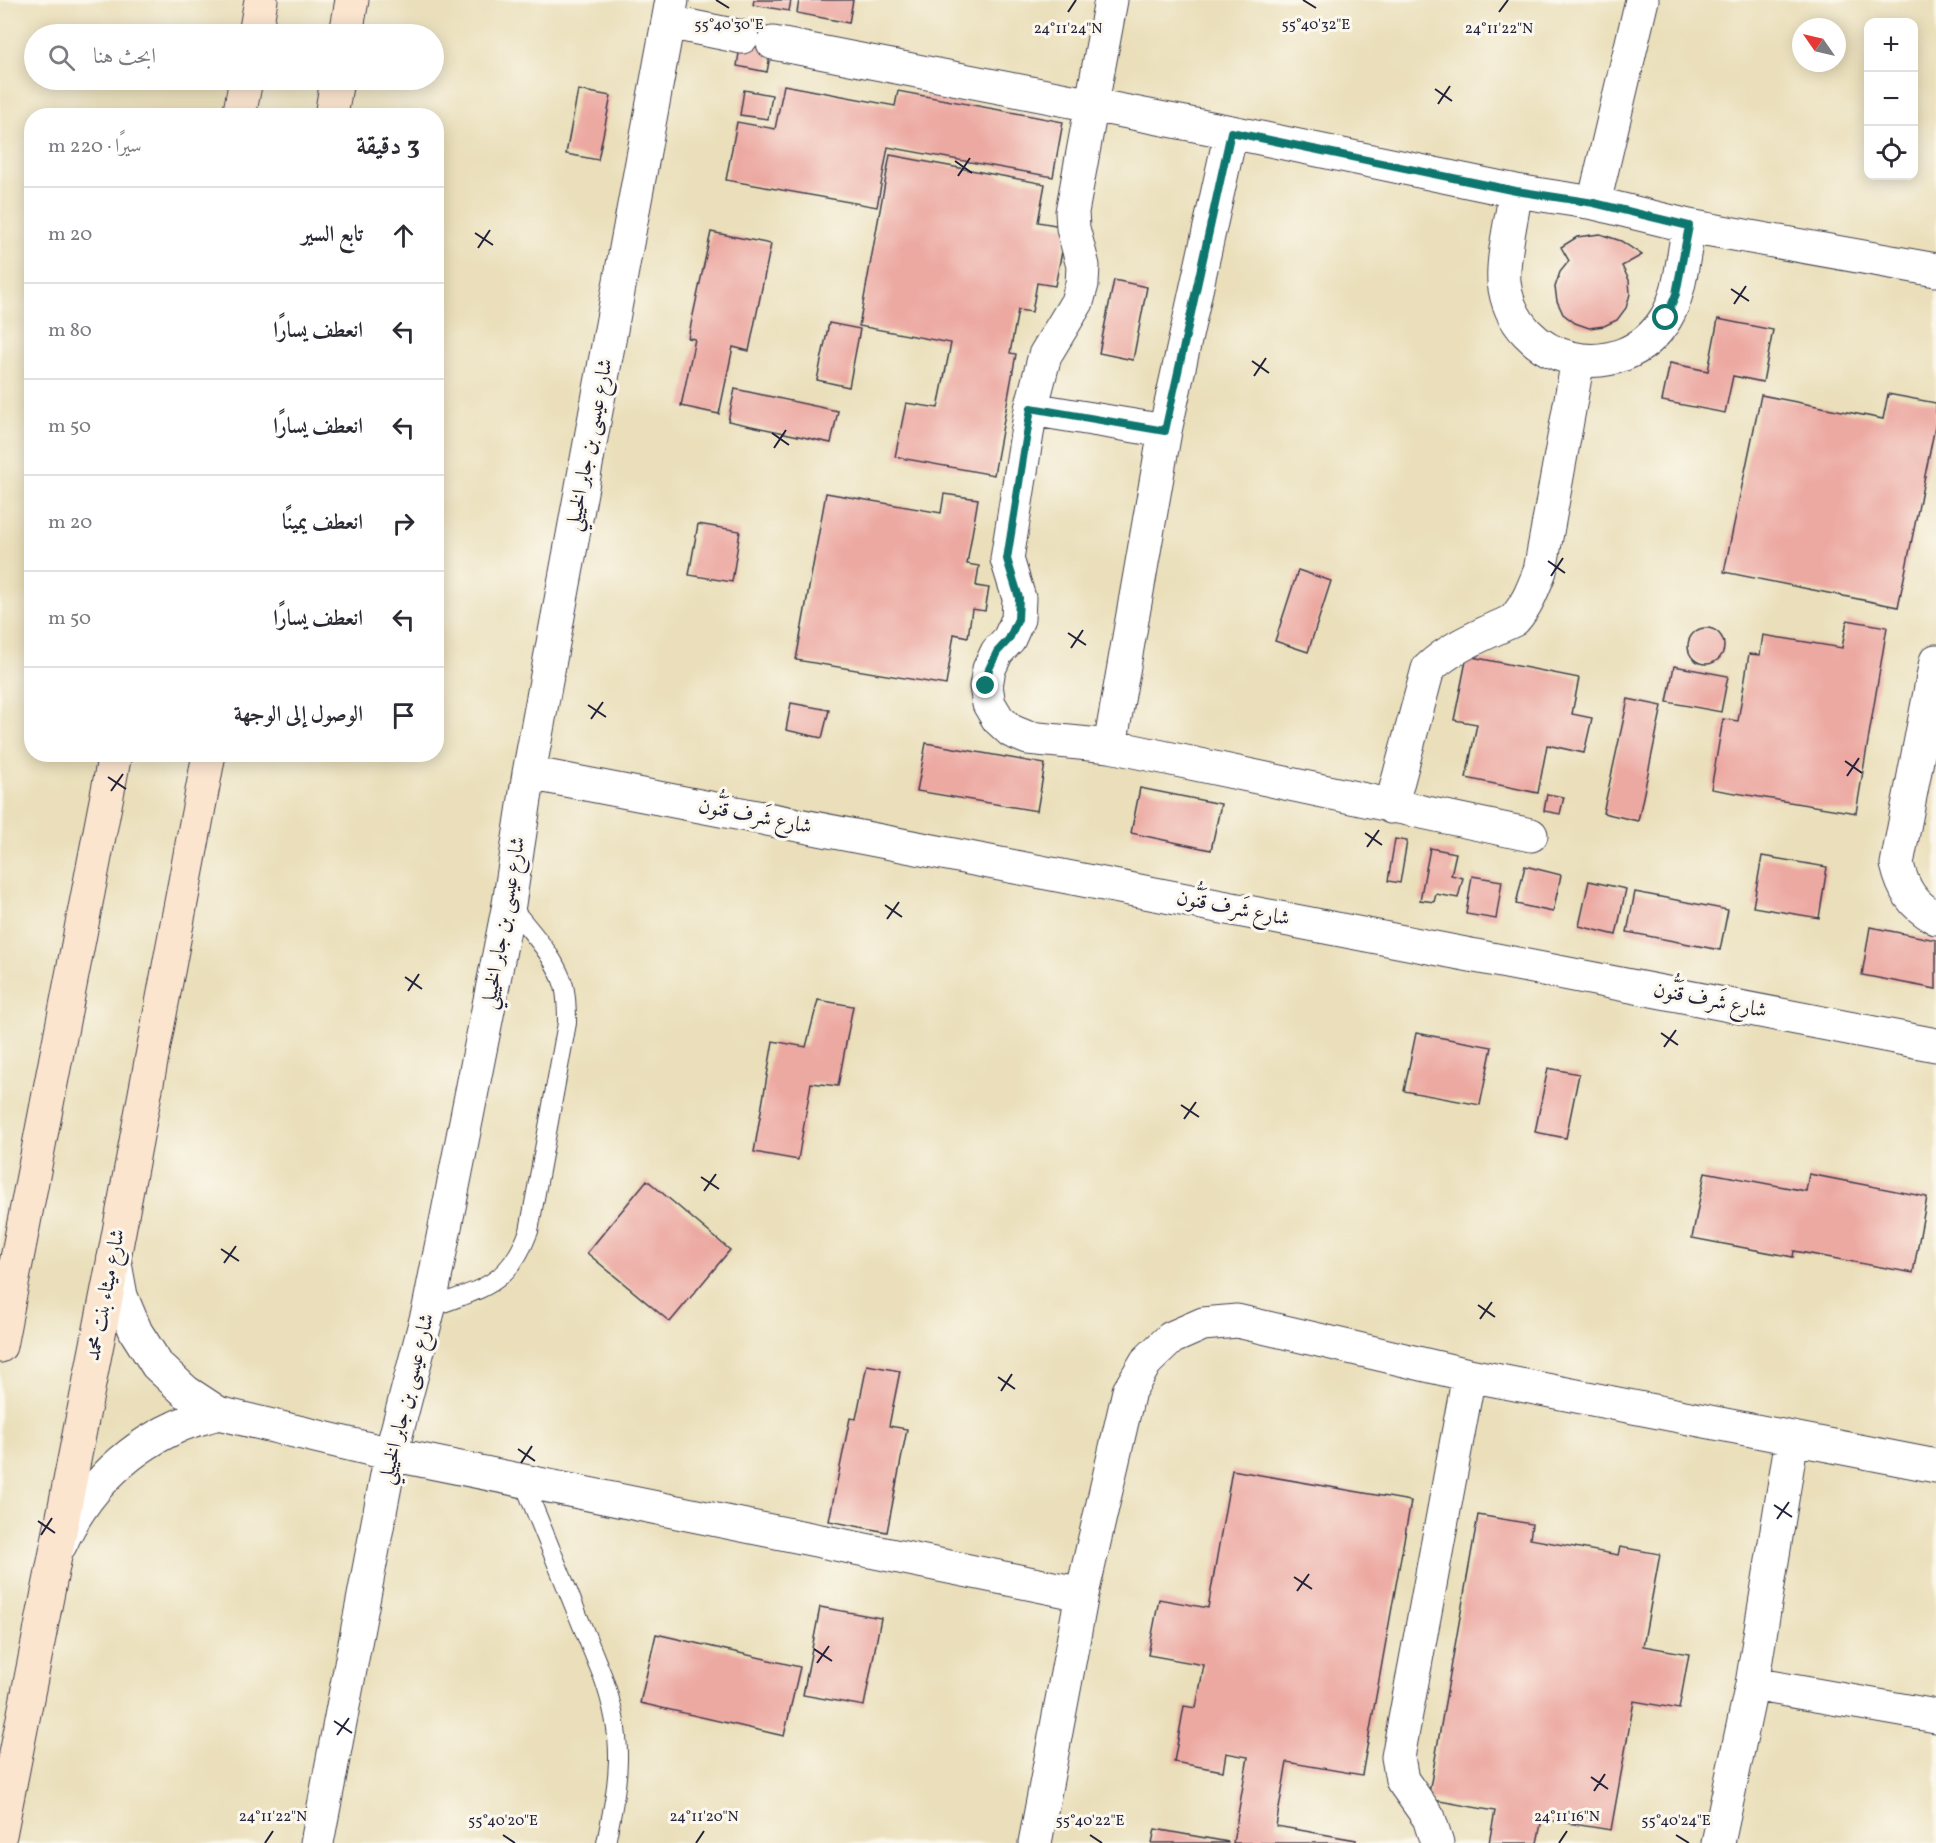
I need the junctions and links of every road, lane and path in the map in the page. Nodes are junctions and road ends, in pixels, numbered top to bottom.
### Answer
1 (261, 0) edge
2 (352, 0) edge
3 (1111, 0) edge
4 (1642, 0) edge
5 (670, 11) edge
6 (257, 24) edge
7 (348, 24) edge
8 (244, 90) edge
9 (335, 90) edge
10 (1093, 105) junction
11 (241, 108) edge
12 (332, 108) edge
13 (1231, 132) junction
14 (1516, 191) junction
15 (1594, 203) junction
16 (1689, 226) junction
17 (1936, 270) edge
18 (1578, 360) junction
19 (1031, 408) junction
20 (1165, 431) junction
21 (1936, 661) edge
22 (1110, 746) junction
23 (113, 762) edge
24 (207, 762) edge
25 (529, 773) junction
26 (1391, 807) junction
27 (1531, 835) dead end
28 (509, 904) junction
29 (1936, 918) edge
30 (1936, 1045) edge
31 (114, 1258) junction
32 (429, 1308) junction
33 (0, 1346) edge
34 (1469, 1375) junction
35 (218, 1413) junction
36 (1792, 1438) junction
37 (392, 1454) junction
38 (1936, 1466) edge
39 (523, 1481) junction
40 (53, 1561) junction
41 (1082, 1594) junction
42 (1752, 1684) junction
43 (1936, 1716) edge
44 (0, 1835) edge
45 (318, 1843) edge
46 (606, 1843) edge
47 (1035, 1843) edge
48 (1437, 1843) edge
49 (1718, 1843) edge

1 - 6 main road
2 - 7 main road
3 - 10 street
4 - 15 street
5 - 10 street
5 - 25 street, شارع عيسى بن جابر الخييلي
8 - 11 main road
9 - 12 main road
10 - 13 street
10 - 19 street
13 - 14 street
13 - 20 street
14 - 15 street
14 - 18 street
15 - 16 street
16 - 17 street
16 - 18 street
18 - 26 street
19 - 20 street
19 - 22 street
20 - 22 street
21 - 29 street
22 - 26 street
23 - 33 main road
24 - 31 main road, شارع ميثاء بنت محمد
25 - 28 street, شارع عيسى بن جابر الخييلي
25 - 30 street, شارع شَرف قَنُّون
26 - 27 street
28 - 32 street, شارع عيسى بن جابر الخييلي
28 - 32 lane
31 - 35 street
31 - 40 main road, شارع ميثاء بنت محمد
32 - 37 street, شارع عيسى بن جابر الخييلي
34 - 36 street
34 - 41 street
34 - 48 street
35 - 37 street
35 - 40 street
36 - 38 street
36 - 42 street
37 - 39 street
37 - 45 street, شارع عيسى بن جابر الخييلي
39 - 41 street
39 - 46 lane
40 - 44 main road, شارع ميثاء بنت محمد
41 - 47 street
42 - 43 street
42 - 49 street

